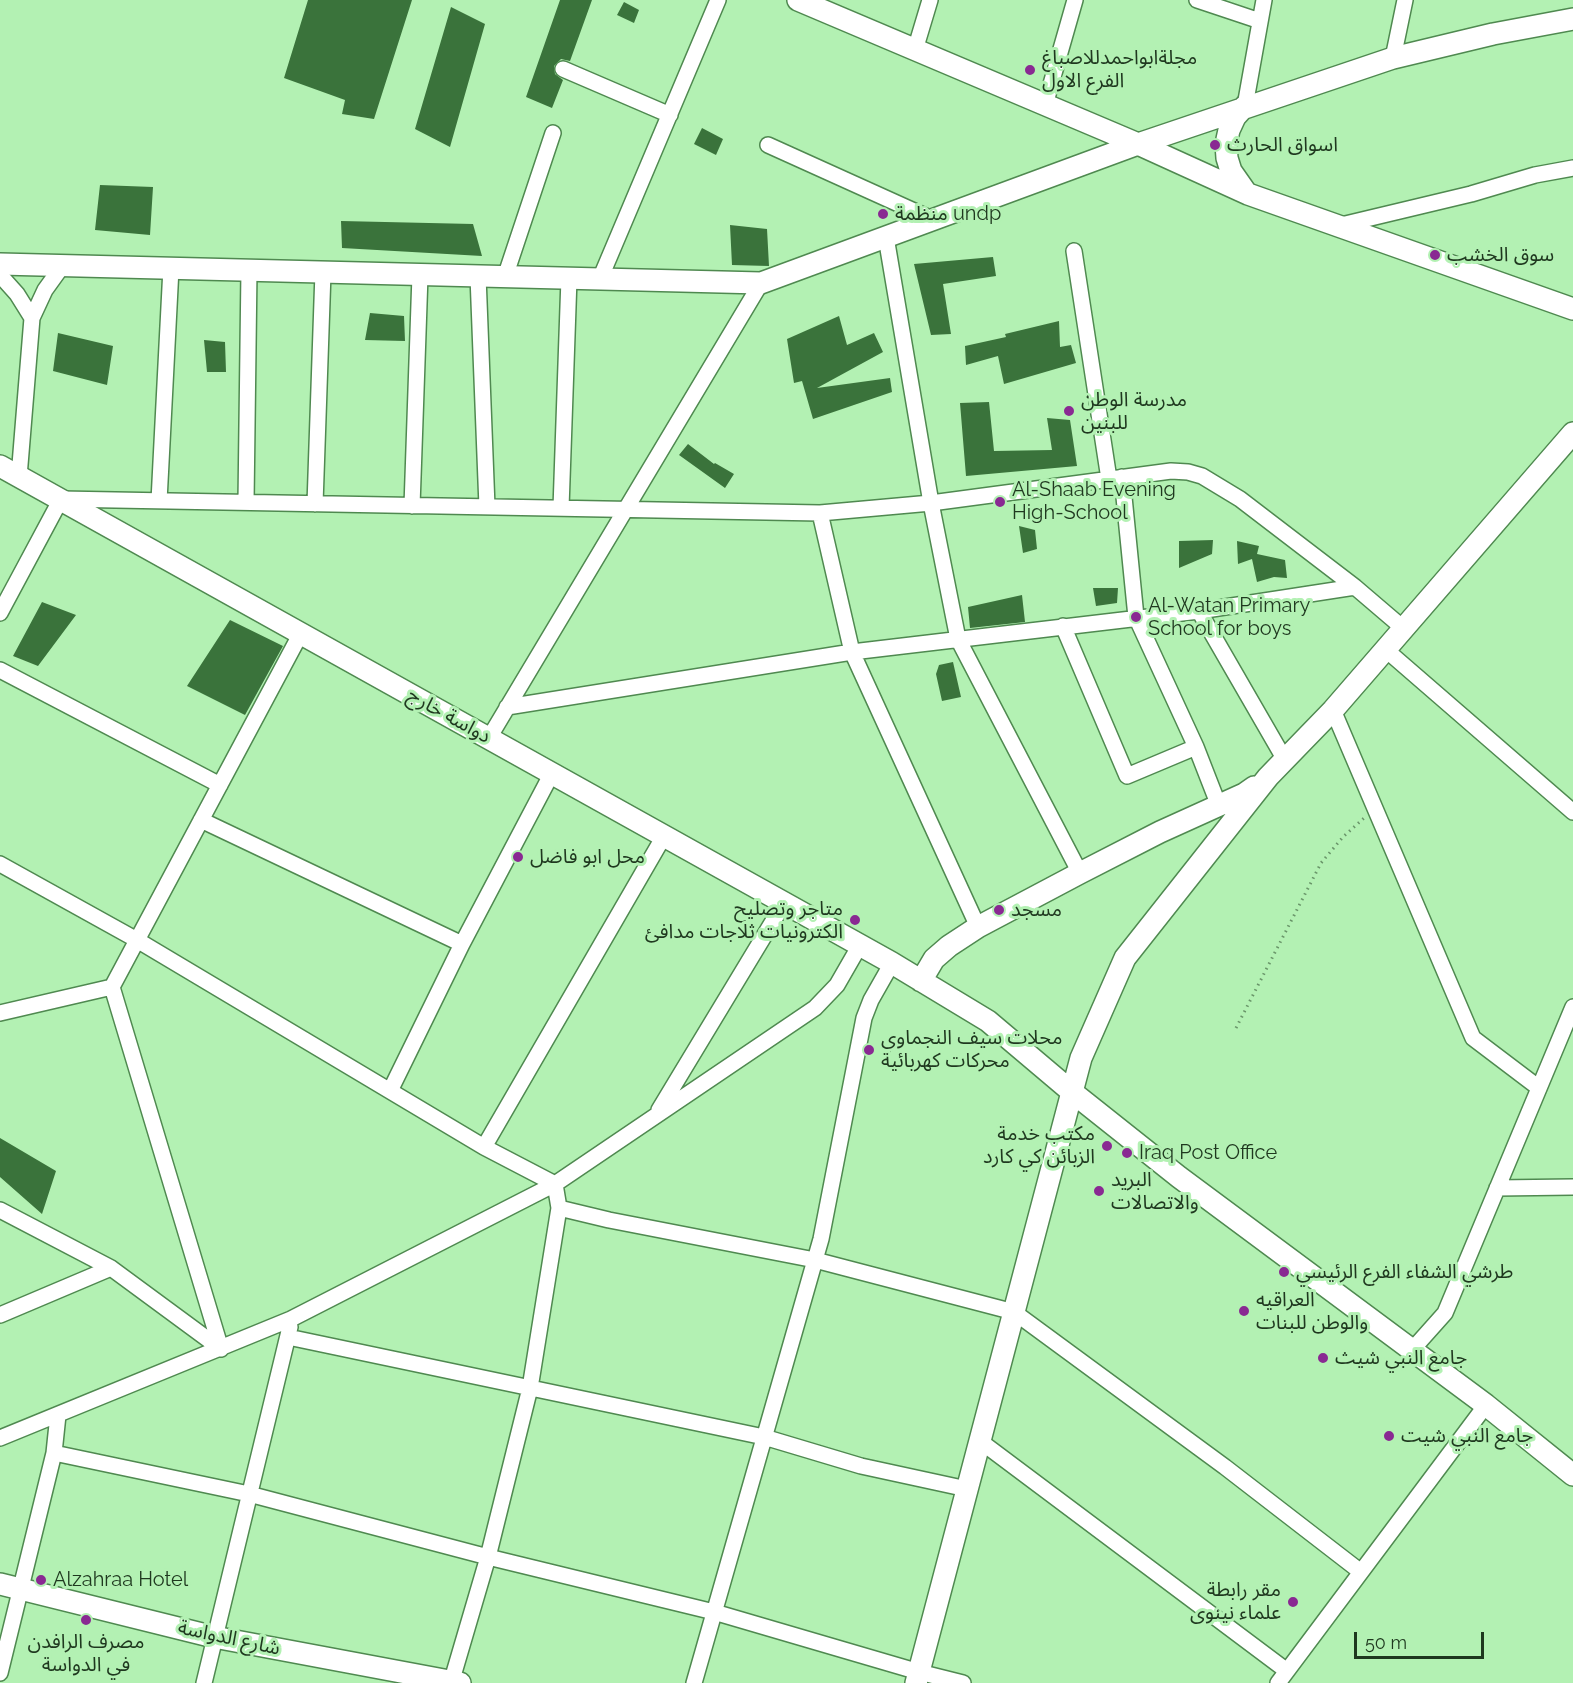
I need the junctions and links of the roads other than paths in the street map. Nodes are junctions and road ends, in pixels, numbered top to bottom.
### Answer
1 (718, 0) edge
2 (798, 0) edge
3 (930, 0) edge
4 (1075, 0) edge
5 (1197, 0) edge
6 (1264, 0) edge
7 (1406, 0) edge
8 (1573, 19) edge
9 (1260, 21) junction
10 (915, 50) junction
11 (1394, 57) junction
12 (563, 69) dead end
13 (1045, 105) junction
14 (1245, 106) junction
15 (670, 115) junction
16 (553, 133) dead end
17 (1138, 144) junction
18 (768, 145) dead end
19 (1573, 168) edge
20 (1248, 194) junction
21 (934, 220) junction
22 (1337, 226) junction
23 (886, 237) junction
24 (1074, 251) dead end
25 (0, 264) edge
26 (63, 265) junction
27 (171, 268) junction
28 (249, 270) junction
29 (323, 272) junction
30 (420, 274) junction
31 (0, 275) edge
32 (478, 276) junction
33 (505, 277) junction
34 (569, 278) junction
35 (600, 279) junction
36 (761, 283) junction
37 (1573, 309) edge
38 (33, 318) junction
39 (1573, 433) edge
40 (0, 466) edge
41 (19, 477) junction
42 (1116, 478) junction
43 (61, 499) junction
44 (159, 501) junction
45 (246, 502) junction
46 (931, 503) junction
47 (315, 504) junction
48 (412, 506) junction
49 (487, 507) junction
50 (561, 508) junction
51 (625, 510) junction
52 (820, 513) junction
53 (1356, 587) junction
54 (1199, 611) junction
55 (0, 613) edge
56 (1136, 617) junction
57 (1063, 626) junction
58 (1403, 628) junction
59 (302, 633) junction
60 (958, 639) junction
61 (1384, 649) junction
62 (852, 652) junction
63 (0, 670) edge
64 (507, 707) junction
65 (1333, 710) junction
66 (489, 738) junction
67 (1196, 747) junction
68 (1285, 760) junction
69 (552, 773) junction
70 (1268, 777) junction
71 (220, 785) junction
72 (1219, 806) junction
73 (1573, 812) edge
74 (201, 820) junction
75 (664, 836) junction
76 (0, 864) edge
77 (1080, 873) junction
78 (784, 903) junction
79 (978, 927) junction
80 (137, 940) junction
81 (462, 944) junction
82 (860, 945) junction
83 (895, 965) junction
84 (921, 981) junction
85 (112, 987) junction
86 (1573, 1008) edge
87 (0, 1013) edge
88 (1539, 1088) junction
89 (390, 1091) junction
90 (1072, 1092) junction
91 (656, 1115) junction
92 (483, 1147) junction
93 (555, 1184) junction
94 (1573, 1186) edge
95 (1497, 1188) junction
96 (560, 1208) junction
97 (0, 1210) edge
98 (815, 1260) junction
99 (111, 1268) junction
100 (1014, 1312) junction
101 (0, 1315) edge
102 (291, 1319) junction
103 (288, 1337) junction
104 (221, 1349) junction
105 (1412, 1350) junction
106 (530, 1388) junction
107 (1486, 1405) junction
108 (58, 1415) junction
109 (764, 1437) junction
110 (0, 1438) edge
111 (980, 1441) junction
112 (54, 1453) junction
113 (1573, 1475) edge
114 (967, 1489) junction
115 (249, 1494) junction
116 (488, 1557) junction
117 (1360, 1572) junction
118 (0, 1584) edge
119 (21, 1589) junction
120 (714, 1612) junction
121 (214, 1637) junction
122 (0, 1673) edge
123 (1283, 1677) edge
124 (917, 1678) edge
125 (455, 1682) edge
126 (204, 1683) edge
127 (694, 1683) edge
128 (963, 1683) edge

1 - 15 street
2 - 10 street
3 - 10 street
4 - 13 street
5 - 9 street
6 - 9 street
7 - 11 street
8 - 11 street
9 - 14 street
10 - 13 street
11 - 14 street
12 - 15 street
13 - 17 street
14 - 17 street
14 - 20 street
15 - 35 street
16 - 33 street
17 - 20 street
17 - 21 street
18 - 21 street
19 - 22 street
20 - 22 street
21 - 23 street
22 - 37 street
23 - 36 street
23 - 46 street
24 - 42 street
25 - 26 street
26 - 27 street
26 - 38 street
27 - 28 street
27 - 44 street
28 - 29 street
28 - 45 street
29 - 30 street
29 - 47 street
30 - 32 street
30 - 48 street
31 - 38 street
32 - 33 street
32 - 49 street
33 - 34 street
34 - 35 street
34 - 50 street
35 - 36 street
36 - 51 street
38 - 41 street
39 - 58 street
40 - 41 street, دواسة خارج
41 - 43 street, دواسة خارج
42 - 46 street
42 - 53 street
42 - 56 street
43 - 44 street
43 - 55 street
43 - 59 street, دواسة خارج
44 - 45 street
45 - 47 street
46 - 52 street
46 - 60 street
47 - 48 street
48 - 49 street
49 - 50 street
50 - 51 street
51 - 52 street
51 - 64 street
52 - 62 street
53 - 54 street
53 - 58 street
54 - 56 street
54 - 68 street
56 - 57 street
56 - 67 street
57 - 60 street
57 - 67 street
58 - 61 street
59 - 66 street, دواسة خارج
59 - 71 street
60 - 62 street
60 - 77 street
61 - 65 street
61 - 73 street
62 - 64 street
62 - 79 street
63 - 71 street
64 - 66 street
65 - 68 street
65 - 88 street
66 - 69 street, دواسة خارج
67 - 72 street
68 - 70 street
69 - 75 street, دواسة خارج
69 - 81 street
70 - 72 street
70 - 90 street
71 - 74 street
72 - 77 street
74 - 80 street
74 - 81 street
75 - 78 street, دواسة خارج
75 - 92 street
76 - 80 street
77 - 79 street
78 - 82 street, دواسة خارج
78 - 91 street
79 - 84 street
80 - 85 street
80 - 89 street
81 - 89 street
82 - 83 street, دواسة خارج
82 - 91 street
83 - 84 street, دواسة خارج
83 - 98 street
84 - 90 street, دواسة خارج
85 - 87 street
85 - 104 street
86 - 88 street
88 - 95 street
89 - 92 street
90 - 100 street
90 - 105 street, دواسة خارج
91 - 93 street
92 - 93 street
93 - 96 street
93 - 102 street
94 - 95 street
95 - 105 street
96 - 98 street
96 - 106 street
97 - 99 street
98 - 100 street
98 - 109 street
99 - 101 street
99 - 104 street
100 - 111 street
100 - 117 street
102 - 103 street
102 - 104 street
103 - 106 street
103 - 115 street
104 - 108 street
105 - 107 street, دواسة خارج
106 - 109 street
106 - 116 street
107 - 113 street, دواسة خارج
107 - 117 street
108 - 110 street
108 - 112 street
109 - 114 street
109 - 120 street
111 - 114 street
111 - 123 street
112 - 115 street
112 - 119 street
114 - 124 street
115 - 116 street
115 - 121 street
116 - 120 street
116 - 125 street
117 - 123 street
118 - 119 street, شارع الدواسة
119 - 121 street, شارع الدواسة
119 - 122 street
120 - 124 street
120 - 127 street
121 - 125 street, شارع الدواسة
121 - 126 street
124 - 128 street

